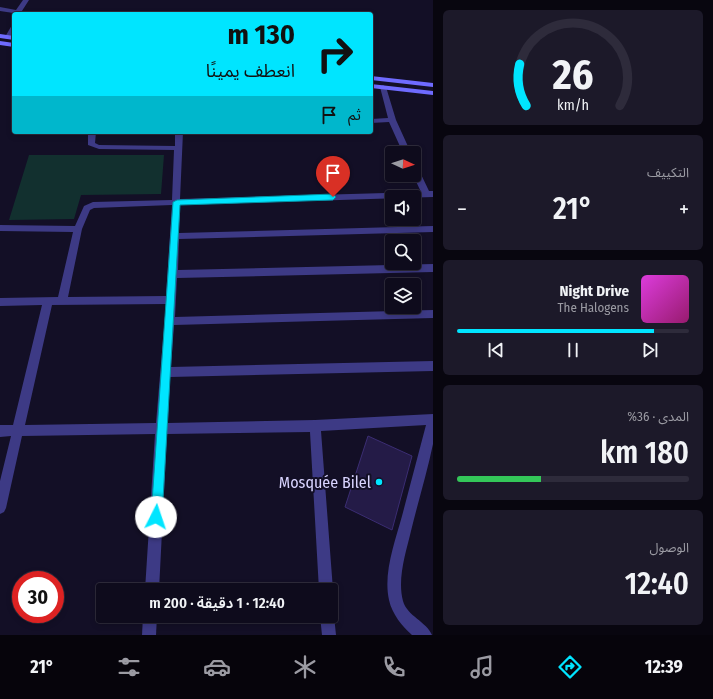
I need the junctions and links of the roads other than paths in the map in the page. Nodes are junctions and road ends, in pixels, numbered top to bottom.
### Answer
1 (26, 0) edge
2 (0, 9) edge
3 (13, 12) edge
4 (18, 12) edge
5 (0, 36) edge
6 (11, 37) edge
7 (0, 43) edge
8 (12, 45) edge
9 (373, 78) edge
10 (433, 85) edge
11 (373, 86) edge
12 (383, 87) junction
13 (433, 93) edge
14 (392, 120) junction
15 (373, 121) edge
16 (92, 134) edge
17 (179, 134) edge
18 (404, 146) edge
19 (178, 148) junction
20 (421, 179) edge
21 (430, 194) edge
22 (177, 202) junction
23 (0, 228) edge
24 (78, 229) junction
25 (433, 229) edge
26 (174, 236) junction
27 (433, 268) edge
28 (173, 274) junction
29 (171, 300) junction
30 (48, 301) junction
31 (62, 301) junction
32 (0, 302) edge
33 (433, 314) edge
34 (169, 322) junction
35 (433, 366) edge
36 (165, 372) junction
37 (433, 418) edge
38 (315, 426) junction
39 (162, 428) junction
40 (0, 431) edge
41 (18, 431) junction
42 (0, 508) edge
43 (152, 583) edge
44 (326, 583) edge
45 (150, 623) edge
46 (328, 623) edge
47 (149, 635) edge
48 (329, 635) edge
49 (425, 635) edge

1 - 4 street
2 - 3 street
5 - 6 main road
7 - 8 main road
9 - 10 main road
11 - 12 main road
12 - 13 main road
12 - 14 street
14 - 15 street
14 - 18 street
16 - 19 street
17 - 19 street
19 - 22 street
20 - 21 street
21 - 22 street
22 - 24 street
22 - 26 street
23 - 24 street
24 - 31 street
25 - 26 street
26 - 28 street
27 - 28 street
28 - 29 street
29 - 31 street
29 - 34 street
30 - 31 street
30 - 32 street
30 - 41 street
33 - 34 street
34 - 36 street
35 - 36 street
36 - 39 street
37 - 38 street
37 - 49 street
38 - 39 street
38 - 44 street
39 - 41 street
39 - 43 street
40 - 41 street
41 - 42 street
45 - 47 street
46 - 48 street

